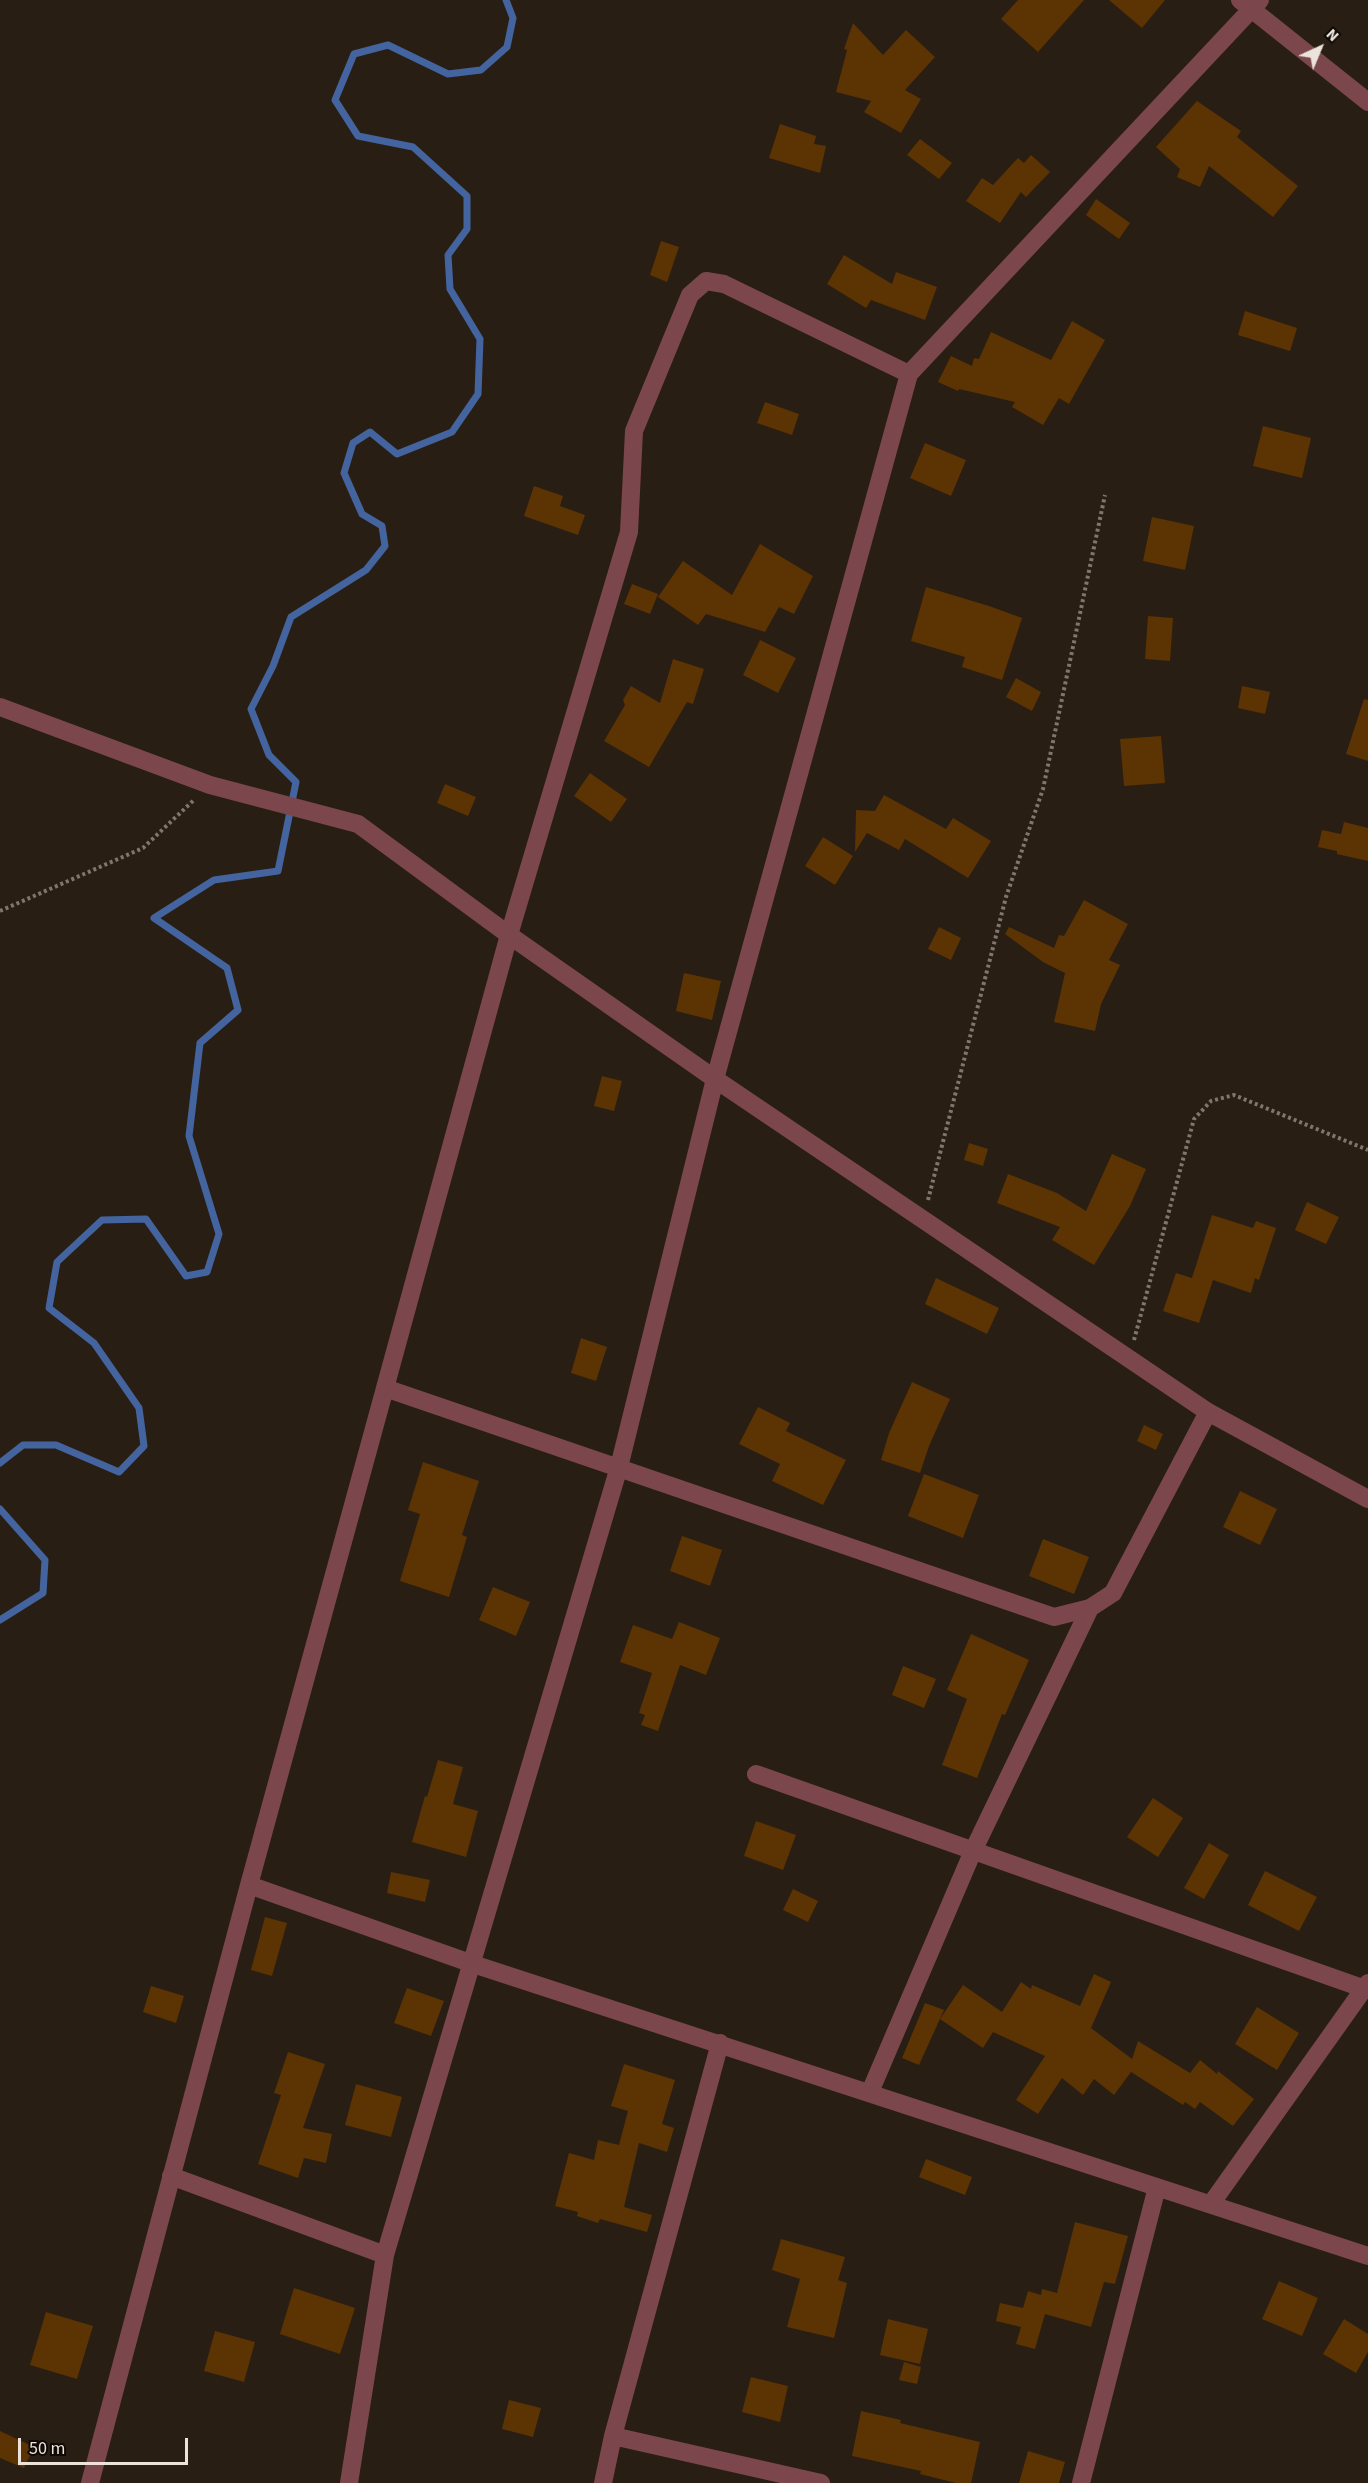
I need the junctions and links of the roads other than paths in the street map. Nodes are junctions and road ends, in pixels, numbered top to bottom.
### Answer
1 (1250, 3) edge
2 (1368, 102) edge
3 (909, 374) junction
4 (0, 707) edge
5 (509, 935) junction
6 (715, 1079) junction
7 (385, 1388) junction
8 (1208, 1412) junction
9 (620, 1467) junction
10 (1368, 1498) edge
11 (1090, 1608) junction
12 (756, 1774) dead end
13 (973, 1851) junction
14 (249, 1885) junction
15 (473, 1964) junction
16 (1367, 1988) edge
17 (720, 2043) junction
18 (870, 2092) junction
19 (171, 2176) junction
20 (1157, 2187) junction
21 (1210, 2204) junction
22 (385, 2255) junction
23 (1368, 2256) edge
24 (613, 2436) junction
25 (90, 2483) edge
26 (349, 2483) edge
27 (603, 2483) edge
28 (821, 2483) edge
29 (1081, 2483) edge

1 - 2 street
1 - 3 street
3 - 5 street
3 - 6 street
4 - 5 street
5 - 6 street
5 - 7 street
6 - 8 street
6 - 9 street
7 - 9 street
7 - 14 street
8 - 10 street
8 - 11 street
9 - 11 street
9 - 15 street
11 - 13 street
12 - 13 street
13 - 16 street
13 - 18 street
14 - 15 street
14 - 19 street
15 - 17 street
15 - 22 street
16 - 21 street
17 - 18 street
17 - 24 street
18 - 20 street
19 - 22 street
19 - 25 street
20 - 21 street
20 - 29 street
21 - 23 street
22 - 26 street
24 - 27 street
24 - 28 street

